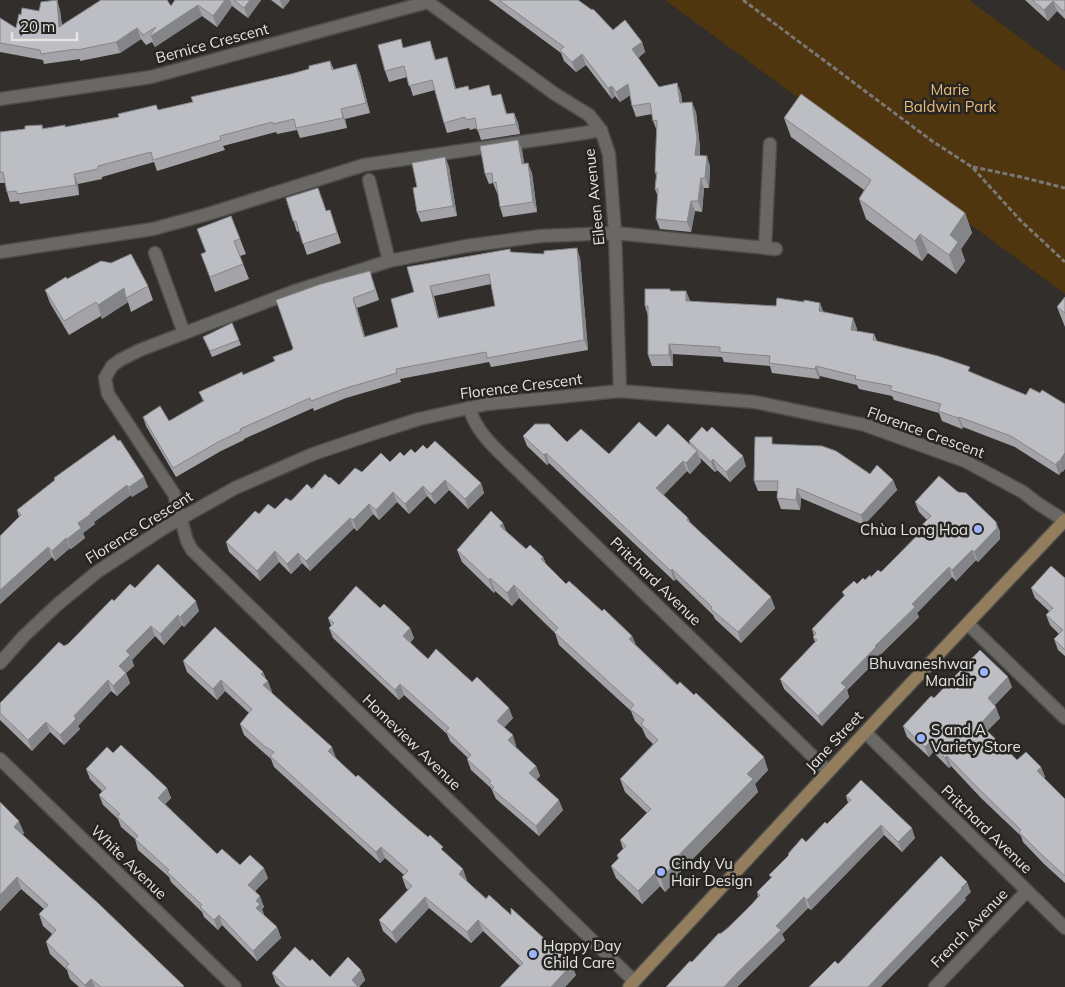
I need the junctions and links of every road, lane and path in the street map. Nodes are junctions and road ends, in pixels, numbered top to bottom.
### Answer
1 (743, 0) edge
2 (427, 1) edge
3 (0, 99) edge
4 (601, 130) junction
5 (770, 144) dead end
6 (972, 167) junction
7 (369, 180) dead end
8 (1065, 188) edge
9 (616, 233) junction
10 (0, 252) edge
11 (155, 253) dead end
12 (389, 261) junction
13 (1065, 262) edge
14 (184, 333) junction
15 (620, 391) junction
16 (469, 408) junction
17 (180, 519) junction
18 (1065, 520) edge
19 (968, 624) junction
20 (0, 663) edge
21 (1065, 718) edge
22 (865, 732) junction
23 (0, 760) edge
24 (828, 771) junction
25 (1027, 891) junction
26 (1065, 928) edge
27 (631, 984) edge
28 (235, 987) edge
29 (934, 987) edge

1 - 6 path
2 - 3 street, Bernice Crescent
2 - 4 street, Eileen Avenue
4 - 9 street, Eileen Avenue
4 - 10 street
5 - 9 street
6 - 8 path
6 - 13 path
7 - 12 street
9 - 12 street
9 - 15 street, Eileen Avenue
11 - 14 street
12 - 14 street
14 - 17 street, Homeview Avenue
15 - 16 street, Florence Crescent
15 - 18 street, Florence Crescent
16 - 17 street, Florence Crescent
16 - 24 street, Pritchard Avenue
17 - 20 street, Florence Crescent
17 - 27 street, Homeview Avenue
18 - 19 main road, Jane Street
19 - 21 street
19 - 22 main road, Jane Street
22 - 24 main road, Jane Street
22 - 25 street, Pritchard Avenue
23 - 28 street, White Avenue
24 - 27 main road, Jane Street
25 - 26 street, Pritchard Avenue
25 - 29 street, French Avenue

